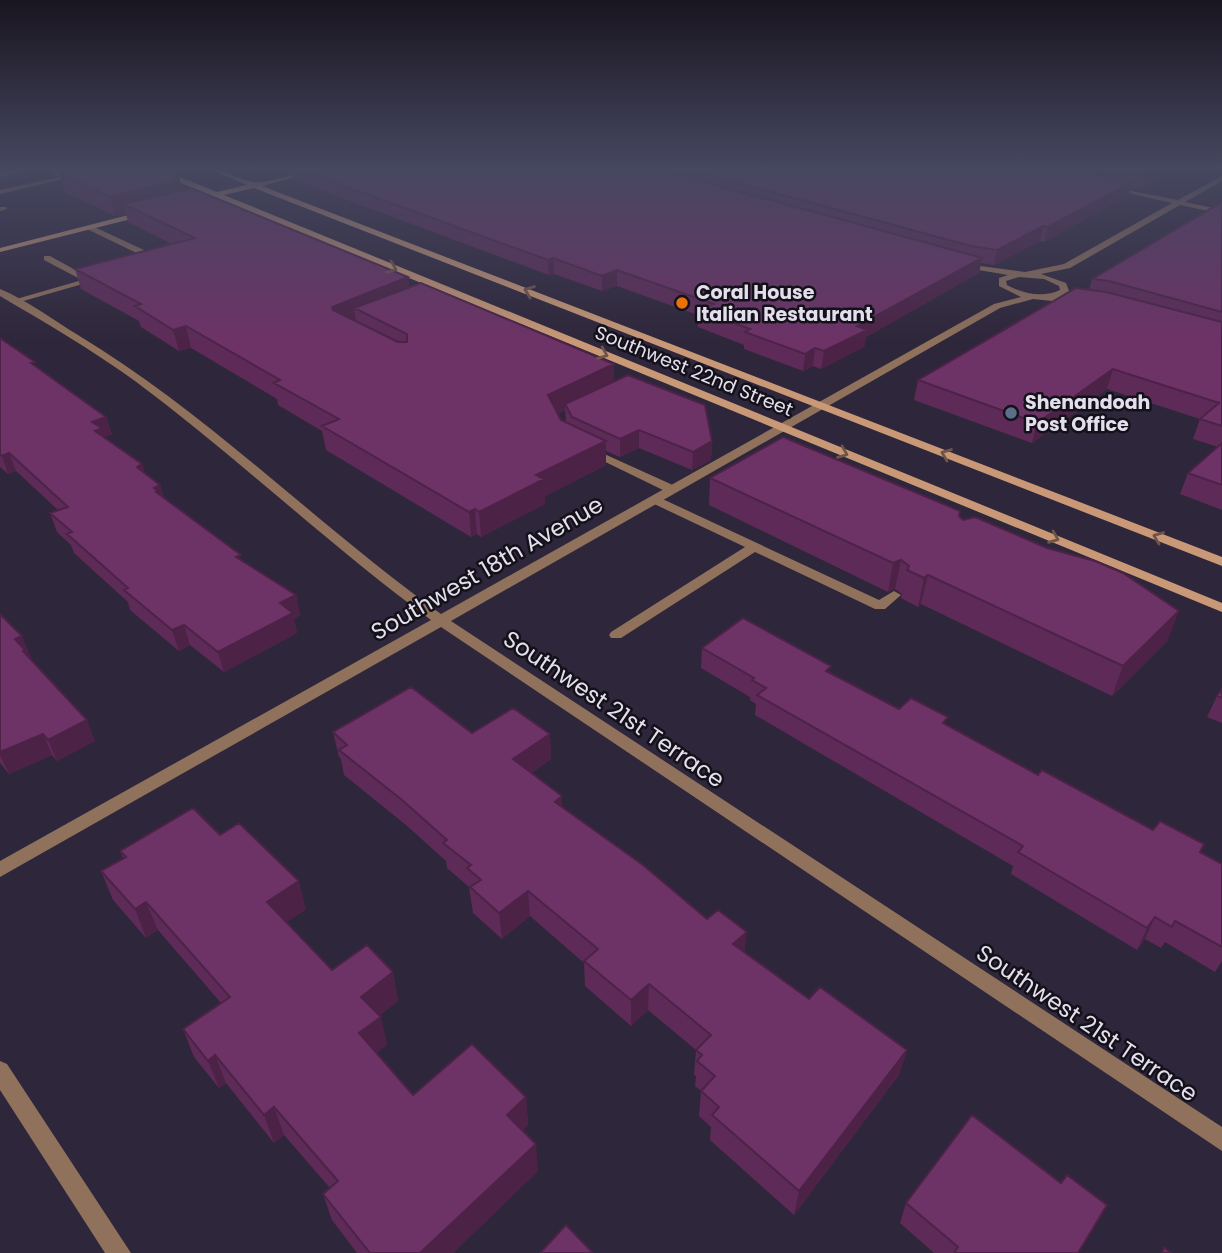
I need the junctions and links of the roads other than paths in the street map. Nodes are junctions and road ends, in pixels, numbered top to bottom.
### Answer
1 (288, 226) edge
2 (359, 226) edge
3 (1136, 226) edge
4 (90, 227) joint
5 (0, 250) edge
6 (47, 258) dead end
7 (955, 263) edge
8 (147, 264) edge
9 (966, 266) junction
10 (1067, 266) junction
11 (1018, 274) junction
12 (1028, 274) junction
13 (101, 277) edge
14 (89, 281) junction
15 (1063, 285) junction
16 (1004, 286) junction
17 (445, 289) junction
18 (0, 292) edge
19 (432, 294) edge
20 (1034, 296) junction
21 (1049, 297) junction
22 (16, 302) junction
23 (997, 306) junction
24 (652, 374) junction
25 (634, 383) edge
26 (821, 405) junction
27 (780, 427) junction
28 (580, 445) edge
29 (671, 489) junction
30 (654, 499) junction
31 (754, 547) junction
32 (1222, 562) edge
33 (894, 595) edge
34 (1222, 608) edge
35 (441, 621) junction
36 (616, 635) dead end
37 (0, 870) edge
38 (0, 1071) edge
39 (1222, 1140) edge
40 (119, 1253) edge

1 -> 17 main road, Southwest 22nd Street
26 -> 2 main road, Southwest 22nd Street
3 - 10 street
4 - 5 main road
4 - 8 street
6 - 14 street
7 - 9 street
9 - 11 street
9 - 16 street
10 - 12 street
10 - 15 street
11 - 12 street
11 - 16 street
12 - 15 street
13 - 14 street
14 - 22 street
15 - 21 street
15 - 21 street
16 - 20 street
16 - 23 street
17 - 19 street
17 -> 24 main road, Southwest 22nd Street
18 - 22 street, Southwest 21st Terrace
20 - 21 street
20 - 23 street, Southwest 18th Avenue
22 - 35 street, Southwest 21st Terrace
23 - 26 street, Southwest 18th Avenue
24 - 25 street
24 - 27 main road, Southwest 22nd Street
26 - 27 street, Southwest 18th Avenue
32 -> 26 main road, Southwest 22nd Street
27 - 29 street, Southwest 18th Avenue
27 -> 34 main road, Southwest 22nd Street
28 - 29 street
29 - 30 street, Southwest 18th Avenue
30 - 31 street
30 - 35 street, Southwest 18th Avenue
31 - 33 street
31 - 36 street
35 - 37 street, Southwest 18th Avenue
35 - 39 street, Southwest 21st Terrace
38 - 40 street

